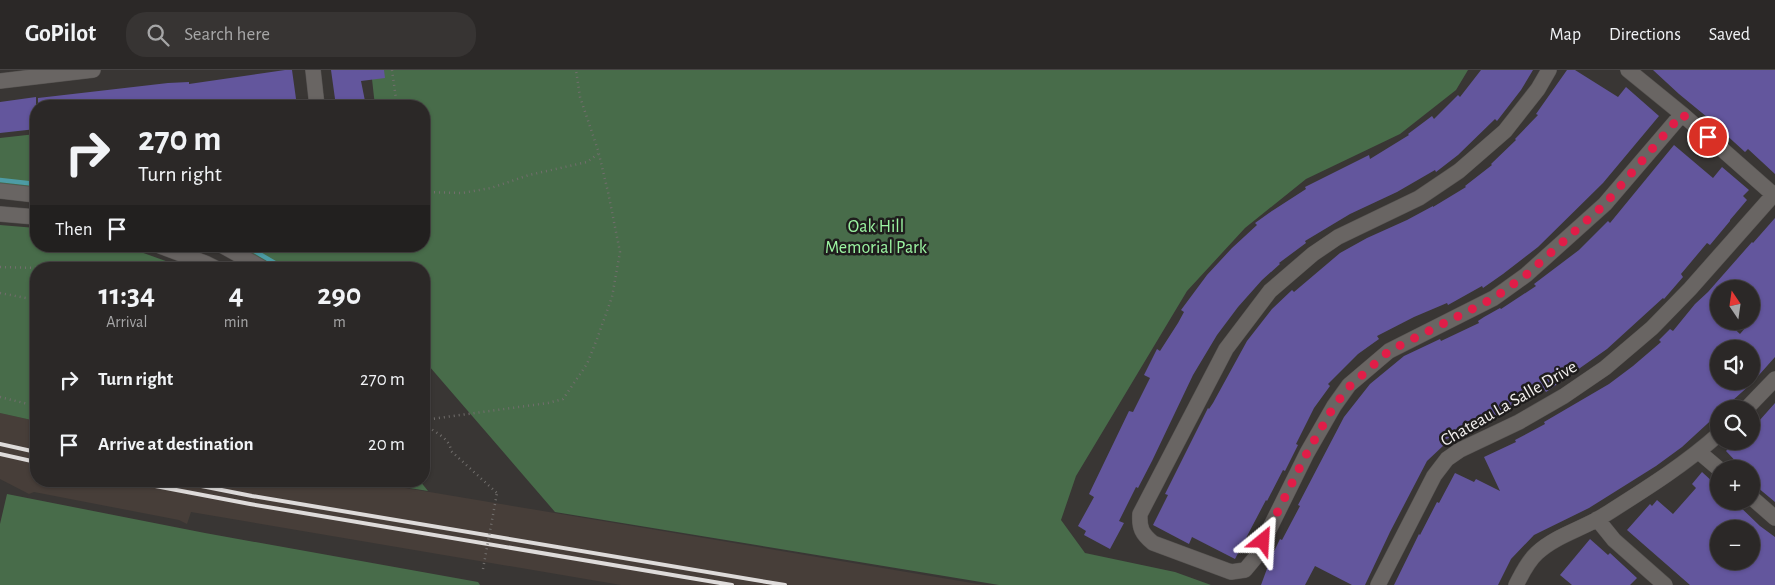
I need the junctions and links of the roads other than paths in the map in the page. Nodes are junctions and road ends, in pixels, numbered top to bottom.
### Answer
1 (94, 70) edge
2 (313, 70) edge
3 (1548, 70) edge
4 (1628, 70) edge
5 (0, 81) edge
6 (316, 100) edge
7 (1682, 114) junction
8 (0, 191) edge
9 (30, 194) edge
10 (1775, 194) edge
11 (0, 214) edge
12 (30, 216) edge
13 (175, 252) edge
14 (234, 252) edge
15 (200, 262) edge
16 (252, 262) edge
17 (1775, 378) edge
18 (1754, 400) edge
19 (1710, 442) edge
20 (1699, 452) junction
21 (1710, 461) edge
22 (1760, 505) edge
23 (1775, 518) edge
24 (1597, 519) junction
25 (1378, 585) edge
26 (1516, 585) edge
27 (1665, 585) edge

1 - 5 street
2 - 6 street
3 - 7 street
4 - 7 street
7 - 10 street
8 - 9 street
10 - 25 street, Chateau La Salle Drive
11 - 12 street
13 - 15 street
14 - 16 street
17 - 18 street
19 - 20 street
20 - 21 street
20 - 24 street
22 - 23 street
24 - 26 street
24 - 27 street

